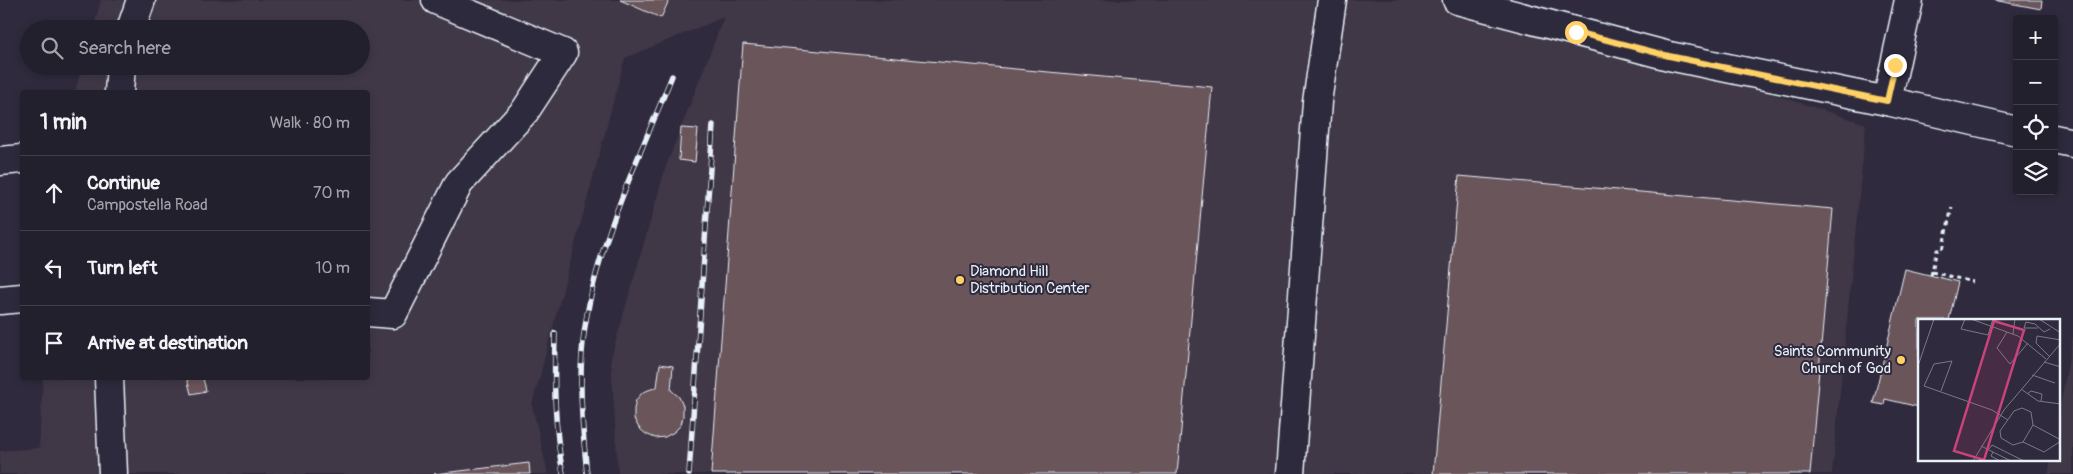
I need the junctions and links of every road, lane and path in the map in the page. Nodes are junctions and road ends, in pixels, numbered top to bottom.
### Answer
1 (141, 0) edge
2 (436, 0) edge
3 (1332, 0) edge
4 (1457, 0) edge
5 (1909, 0) edge
6 (135, 20) edge
7 (121, 75) edge
8 (119, 90) edge
9 (1887, 101) junction
10 (2013, 130) edge
11 (2058, 140) edge
12 (2073, 143) edge
13 (20, 159) edge
14 (0, 161) edge
15 (1952, 207) dead end
16 (1974, 282) dead end
17 (20, 298) edge
18 (0, 300) edge
19 (370, 312) edge
20 (109, 380) edge
21 (112, 474) edge
22 (1290, 474) edge

1 - 6 main road
2 - 19 main road
3 - 22 main road
4 - 9 main road
5 - 9 main road
7 - 8 main road
9 - 10 main road
11 - 12 main road
13 - 14 main road
15 - 16 path
17 - 18 main road
20 - 21 main road

